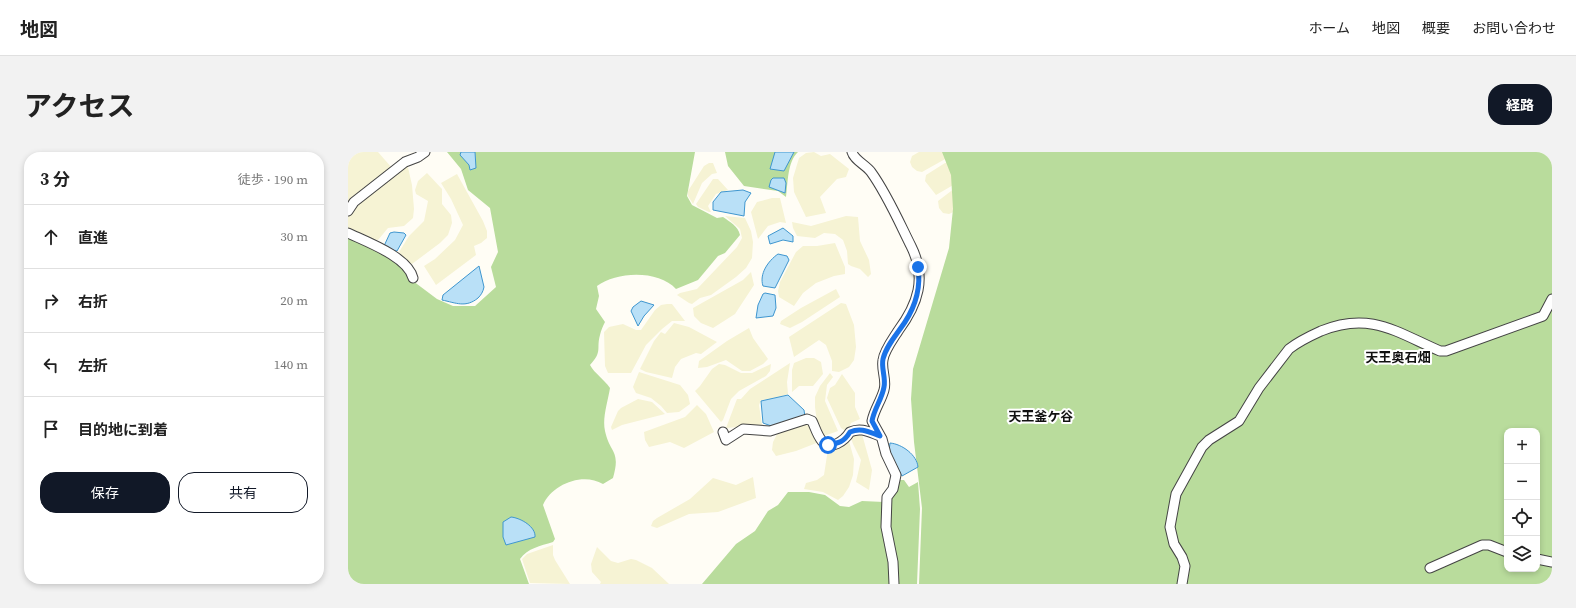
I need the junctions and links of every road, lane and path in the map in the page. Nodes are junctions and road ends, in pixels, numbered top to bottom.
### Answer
1 (425, 152) edge
2 (852, 152) edge
3 (348, 211) edge
4 (348, 233) edge
5 (413, 278) dead end
6 (1552, 299) edge
7 (723, 432) dead end
8 (880, 436) junction
9 (1504, 551) edge
10 (1540, 560) edge
11 (1552, 562) edge
12 (1430, 568) dead end
13 (894, 584) edge
14 (1182, 584) edge

1 - 3 street
2 - 8 street
4 - 5 street
6 - 14 street
7 - 8 street
8 - 13 street
9 - 12 street
10 - 11 street

